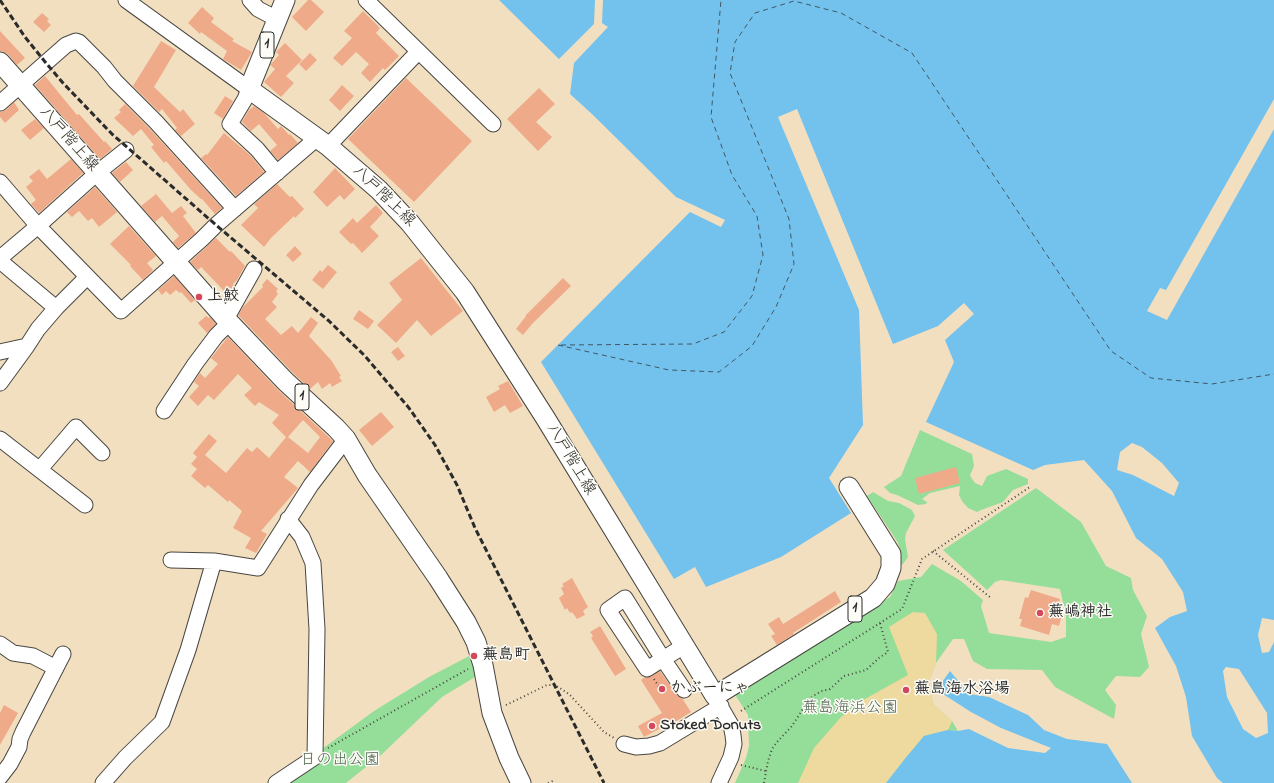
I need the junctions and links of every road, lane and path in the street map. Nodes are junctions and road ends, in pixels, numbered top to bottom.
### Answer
1 (126, 0) edge
2 (250, 0) edge
3 (285, 0) edge
4 (366, 0) edge
5 (278, 19) junction
6 (418, 52) junction
7 (0, 62) edge
8 (20, 85) junction
9 (249, 89) junction
10 (0, 103) edge
11 (493, 124) dead end
12 (322, 142) junction
13 (126, 150) dead end
14 (97, 173) junction
15 (277, 173) junction
16 (0, 182) edge
17 (235, 209) junction
18 (38, 226) junction
19 (0, 258) edge
20 (0, 261) edge
21 (177, 262) junction
22 (254, 269) dead end
23 (87, 278) junction
24 (56, 308) junction
25 (228, 321) junction
26 (27, 346) junction
27 (0, 352) edge
28 (0, 382) edge
29 (164, 411) dead end
30 (0, 439) edge
31 (346, 439) junction
32 (102, 453) dead end
33 (40, 469) junction
34 (849, 487) dead end
35 (1030, 487) dead end
36 (85, 505) dead end
37 (288, 519) junction
38 (933, 550) junction
39 (171, 560) dead end
40 (214, 561) junction
41 (991, 598) dead end
42 (880, 624) junction
43 (0, 644) edge
44 (684, 646) junction
45 (63, 654) dead end
46 (663, 659) junction
47 (482, 661) junction
48 (56, 668) junction
49 (647, 670) junction
50 (680, 685) joint
51 (718, 701) junction
52 (741, 710) dead end
53 (492, 713) junction
54 (624, 744) joint
55 (315, 757) junction
56 (738, 765) dead end
57 (766, 771) junction
58 (0, 777) edge
59 (555, 780) dead end
60 (103, 783) edge
61 (276, 783) edge
62 (521, 783) edge
63 (548, 783) edge
64 (719, 783) edge
65 (764, 783) edge

1 - 9 street
2 - 5 street
3 - 5 main road, 1
4 - 6 street
5 - 9 main road, 1
6 - 11 street
6 - 12 street
7 - 8 main road, 八戸階上線 / 1
8 - 10 street
8 - 14 main road, 八戸階上線 / 1
8 - 17 street
9 - 12 main road, 八戸階上線
9 - 15 street
12 - 15 street
12 - 44 main road, 八戸階上線
13 - 14 street
14 - 18 street
14 - 21 main road, 八戸階上線 / 1
15 - 17 street
16 - 18 street
17 - 21 street
18 - 19 street
18 - 23 street
20 - 24 street
21 - 23 street
21 - 25 main road, 八戸階上線 / 1
22 - 25 street
23 - 24 street
24 - 26 street
25 - 29 street
25 - 31 main road, 八戸階上線 / 1
26 - 27 street
26 - 28 street
30 - 33 street
31 - 37 street
31 - 47 main road, 八戸階上線 / 1
32 - 33 street
33 - 36 street
34 - 51 main road, 1
35 - 38 path
37 - 40 street
37 - 55 street
38 - 41 path
38 - 42 path
39 - 40 street
40 - 60 street
42 - 52 path
42 - 57 path
43 - 48 street
44 - 46 street
44 - 51 main road, 八戸階上線
45 - 48 street
46 - 49 street
46 - 49 street
46 - 50 street
47 - 53 main road, 八戸階上線 / 1
47 - 55 path
48 - 58 street
49 - 50 path
51 - 54 street
51 - 64 street
53 - 54 path
53 - 62 main road, 八戸階上線 / 1
55 - 61 street
56 - 57 path
57 - 65 path
59 - 63 path

